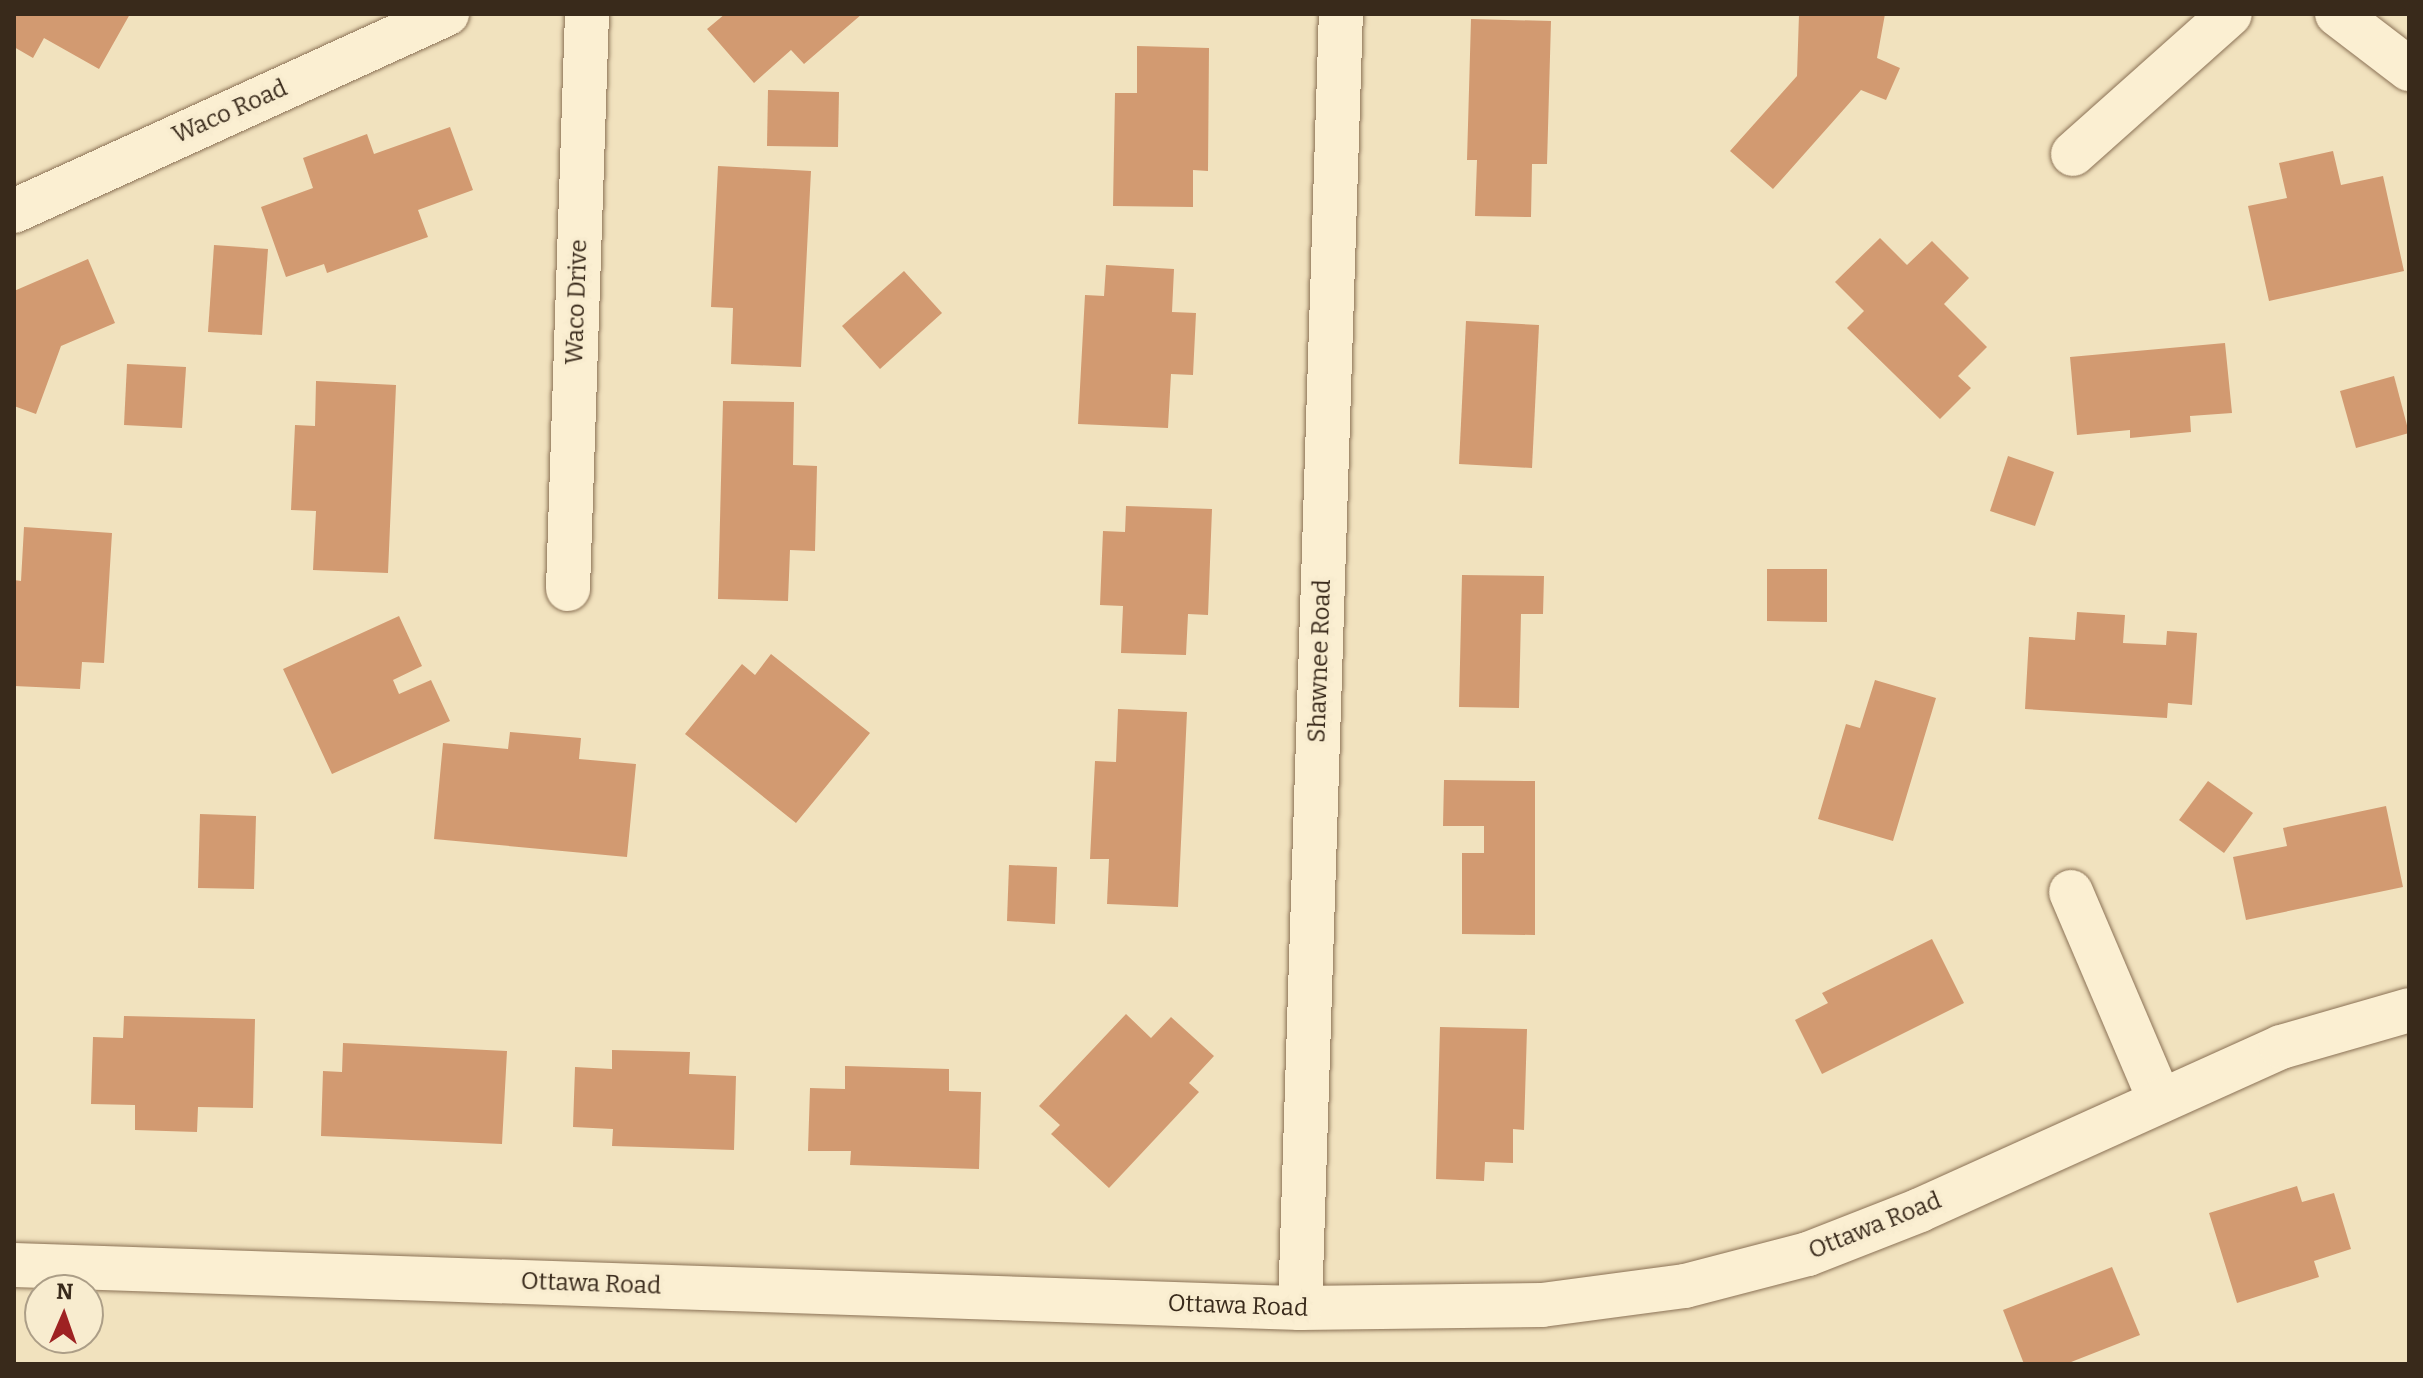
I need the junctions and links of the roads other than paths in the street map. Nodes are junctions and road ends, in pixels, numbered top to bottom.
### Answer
1 (447, 14) edge
2 (587, 14) edge
3 (1341, 14) edge
4 (2230, 14) edge
5 (2337, 14) edge
6 (2409, 69) edge
7 (2073, 154) dead end
8 (14, 211) edge
9 (568, 589) dead end
10 (2071, 892) dead end
11 (2409, 1010) edge
12 (2160, 1101) junction
13 (14, 1265) edge
14 (1300, 1308) junction

1 - 8 street, Waco Road
2 - 9 street, Waco Drive
3 - 14 street, Shawnee Road
4 - 7 street
5 - 6 street
10 - 12 street
11 - 12 street, Ottawa Road
12 - 14 street, Ottawa Road
13 - 14 street, Ottawa Road

